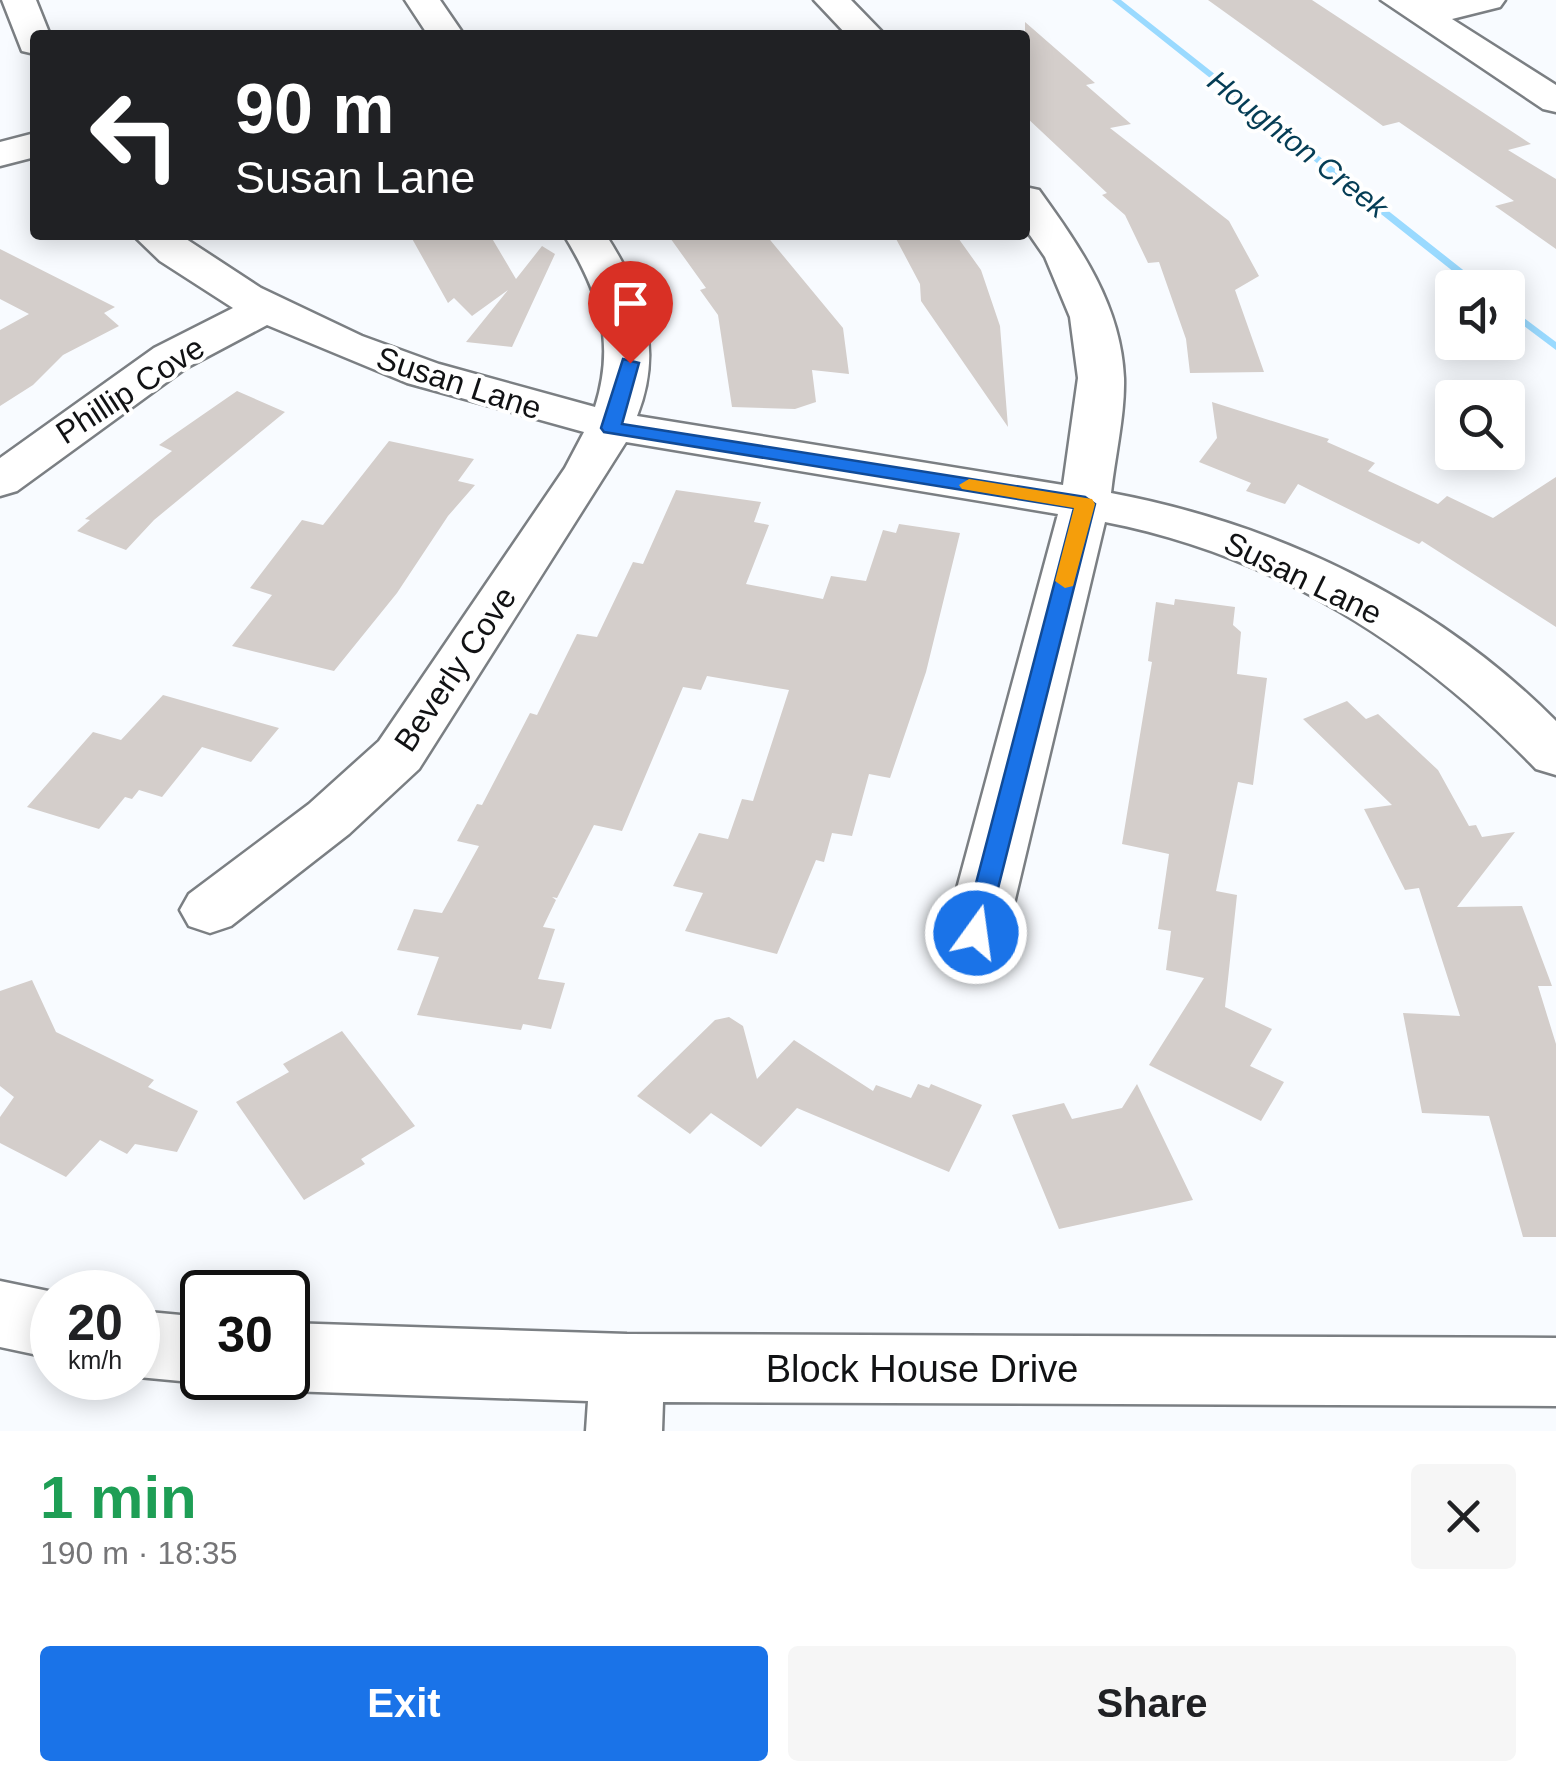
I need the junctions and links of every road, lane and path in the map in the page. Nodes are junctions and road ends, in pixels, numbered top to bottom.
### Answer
1 (19, 0) edge
2 (422, 0) edge
3 (831, 0) edge
4 (1488, 0) edge
5 (1410, 8) edge
6 (30, 30) edge
7 (443, 30) edge
8 (861, 30) edge
9 (1556, 101) edge
10 (30, 146) edge
11 (0, 154) edge
12 (1030, 206) edge
13 (162, 240) edge
14 (588, 240) edge
15 (266, 308) junction
16 (611, 428) junction
17 (0, 481) edge
18 (1085, 504) junction
19 (1556, 755) edge
20 (210, 910) dead end
21 (976, 933) dead end
22 (0, 1314) edge
23 (30, 1321) edge
24 (310, 1360) edge
25 (1556, 1372) edge
26 (626, 1400) edge

1 - 6 street
2 - 7 street
3 - 8 street
4 - 5 street
5 - 9 street
10 - 11 street
12 - 18 street
13 - 15 street, Susan Lane
14 - 16 street, Beverly Cove
15 - 16 street, Susan Lane
15 - 17 street, Phillip Cove
16 - 18 street, Susan Lane
16 - 20 street, Beverly Cove
18 - 19 street, Susan Lane
18 - 21 street
22 - 23 street
24 - 26 street, Block House Drive
25 - 26 street, Block House Drive

